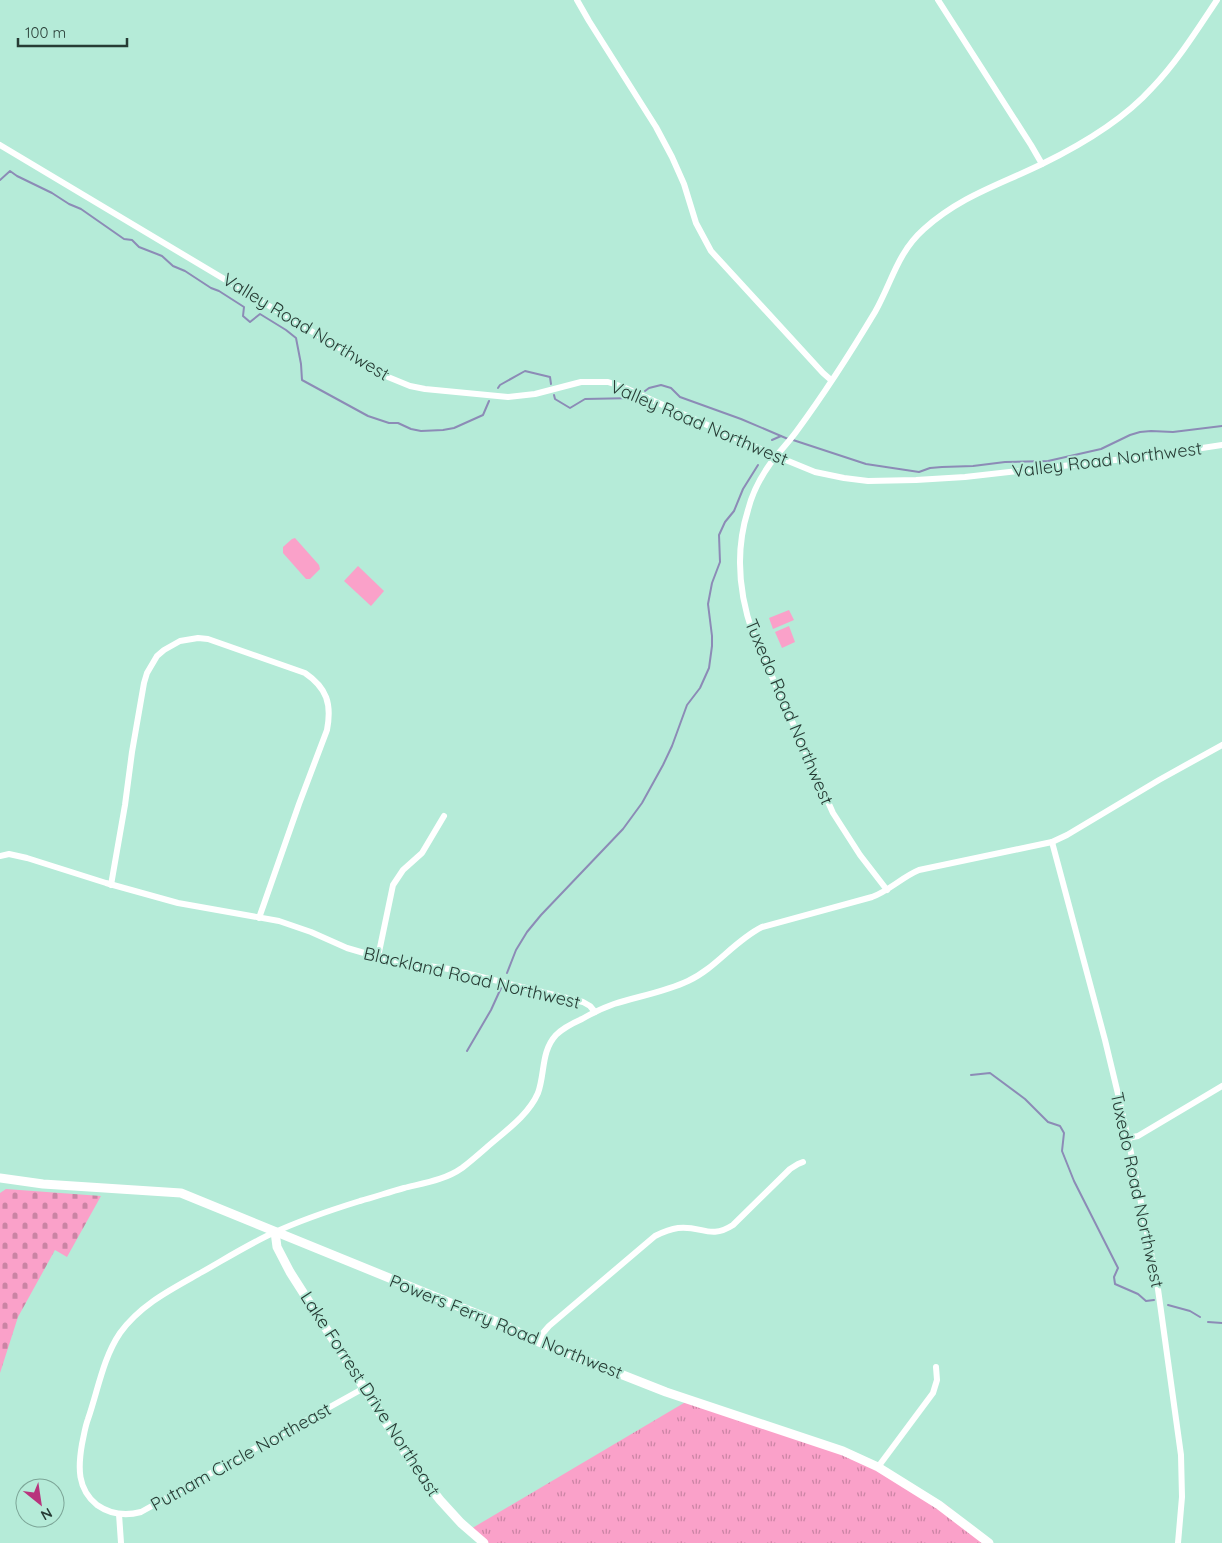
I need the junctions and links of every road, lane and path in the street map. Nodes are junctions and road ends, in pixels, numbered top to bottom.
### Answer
1 (578, 0) edge
2 (938, 0) edge
3 (1217, 0) edge
4 (0, 145) edge
5 (1042, 164) junction
6 (831, 380) junction
7 (1222, 445) edge
8 (776, 456) junction
9 (1222, 745) edge
10 (444, 816) dead end
11 (1052, 842) junction
12 (0, 856) edge
13 (111, 885) junction
14 (887, 890) junction
15 (259, 918) junction
16 (378, 957) junction
17 (595, 1012) junction
18 (1222, 1086) edge
19 (1128, 1138) junction
20 (804, 1162) dead end
21 (0, 1178) edge
22 (275, 1232) junction
23 (539, 1342) junction
24 (936, 1367) dead end
25 (364, 1388) junction
26 (878, 1467) junction
27 (119, 1514) junction
28 (121, 1543) edge
29 (484, 1543) edge
30 (989, 1543) edge
31 (1178, 1543) edge

1 - 6 street
2 - 5 street
3 - 5 street, Tuxedo Road Northwest
4 - 8 street, Valley Road Northwest
5 - 6 street, Tuxedo Road Northwest
6 - 8 street, Tuxedo Road Northwest
7 - 8 street, Valley Road Northwest
8 - 14 street, Tuxedo Road Northwest
9 - 11 street, Blackland Road Northwest
10 - 16 street
11 - 14 street, Blackland Road Northwest
11 - 19 street, Tuxedo Road Northwest
12 - 13 street, Blackland Road Northwest
13 - 15 street, Blackland Road Northwest
13 - 15 street
14 - 17 street, Blackland Road Northwest
15 - 16 street, Blackland Road Northwest
16 - 17 street, Blackland Road Northwest
17 - 22 street
18 - 19 street
19 - 31 street, Tuxedo Road Northwest
20 - 23 street
21 - 22 street, Powers Ferry Road Northwest
22 - 23 street, Powers Ferry Road Northwest
22 - 25 street, Lake Forrest Drive Northeast
22 - 27 street
23 - 26 street, Powers Ferry Road Northwest
24 - 26 street
25 - 27 street, Putnam Circle Northeast
25 - 29 street, Lake Forrest Drive Northeast
26 - 30 street, Powers Ferry Road Northwest
27 - 28 street

